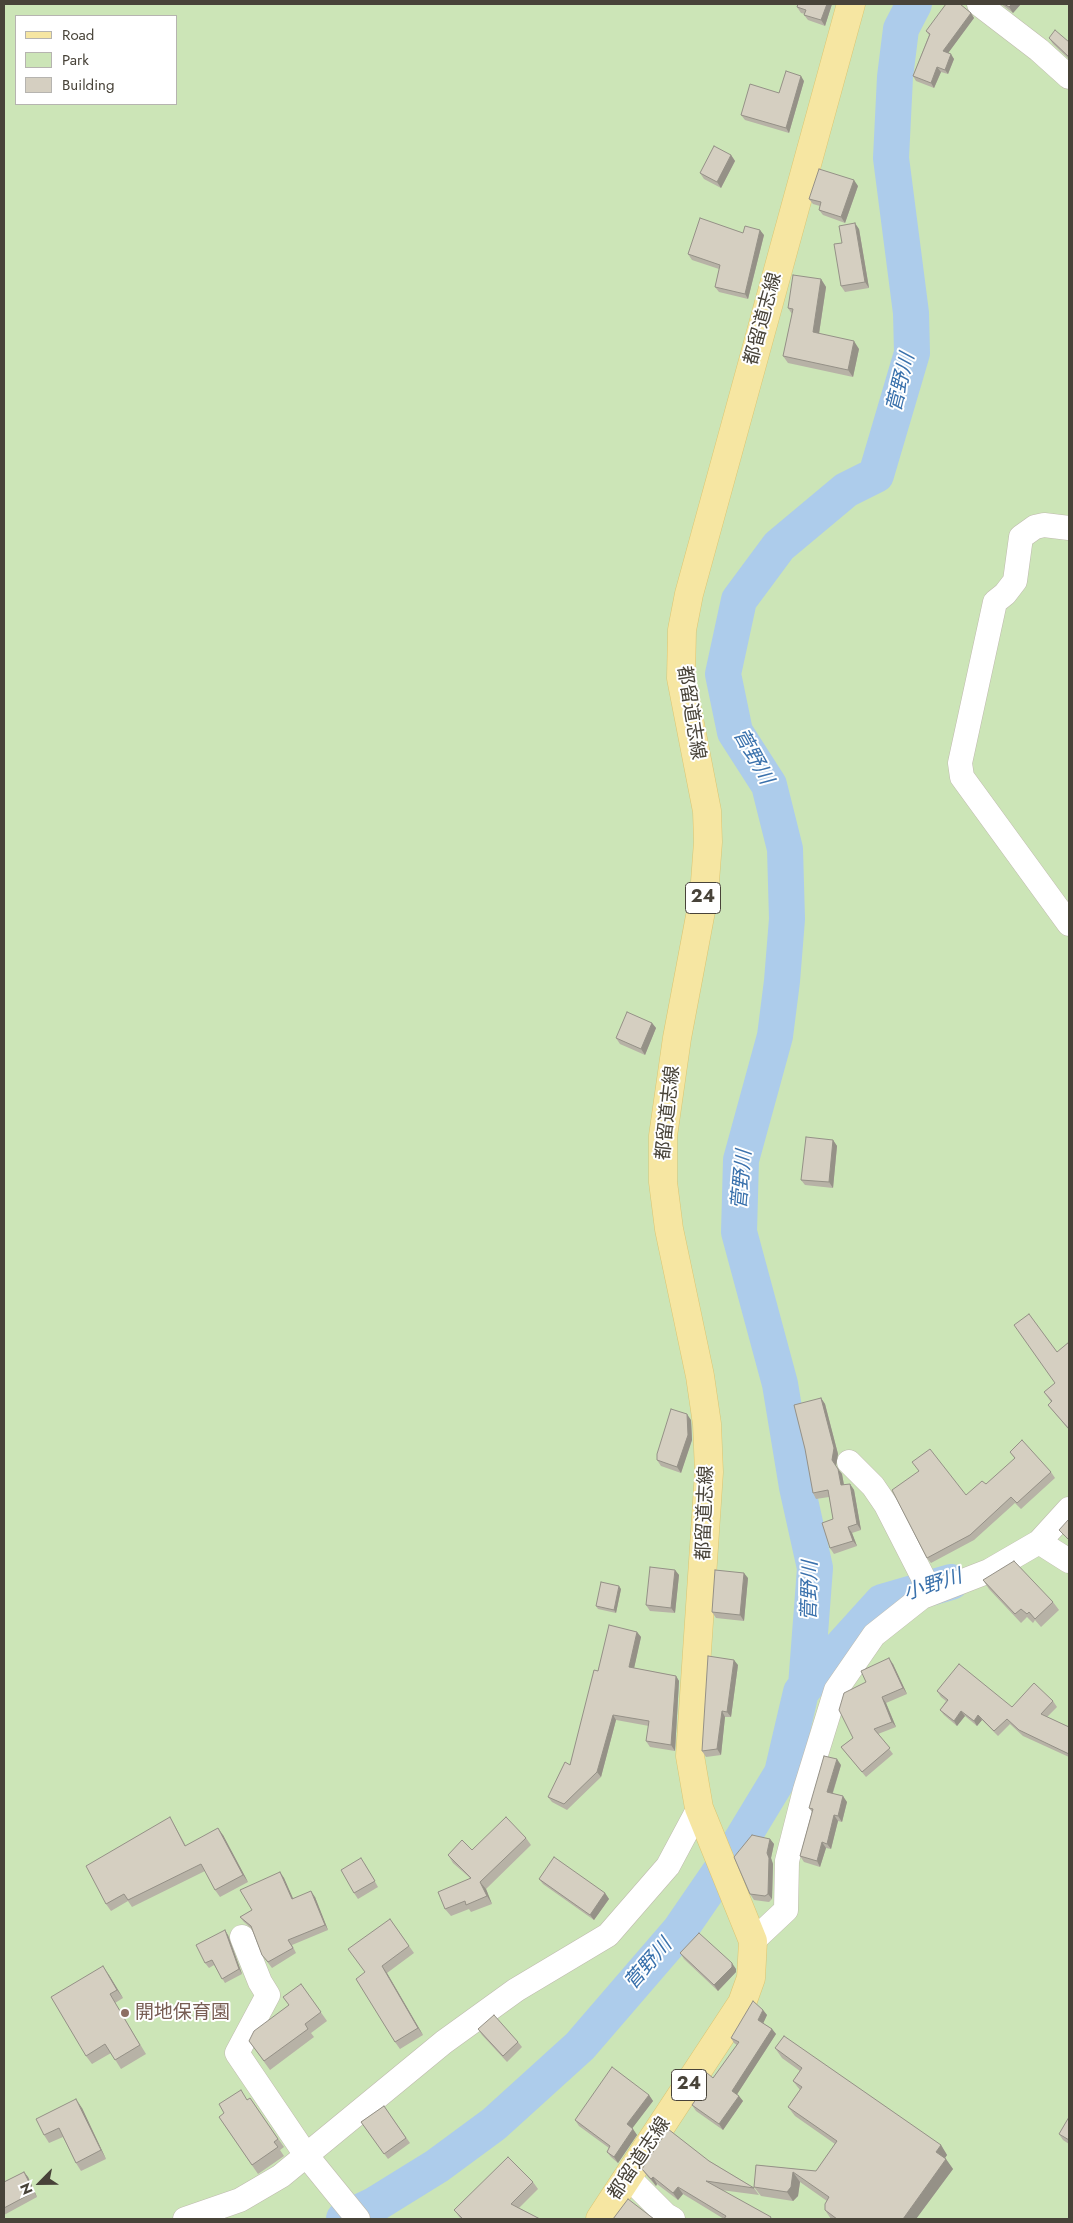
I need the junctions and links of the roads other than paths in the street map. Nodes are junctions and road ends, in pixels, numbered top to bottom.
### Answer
1 (851, 4) edge
2 (978, 4) edge
3 (1069, 77) edge
4 (1069, 528) edge
5 (1069, 924) edge
6 (849, 1462) dead end
7 (1069, 1509) edge
8 (1039, 1542) junction
9 (1069, 1561) edge
10 (931, 1593) junction
11 (699, 1808) junction
12 (242, 1937) dead end
13 (753, 1941) junction
14 (306, 2155) junction
15 (628, 2177) junction
16 (185, 2219) edge
17 (358, 2219) edge
18 (600, 2219) edge
19 (673, 2219) edge

1 - 11 main road, 都留道志線 / 24
2 - 3 street
4 - 5 street
6 - 10 street
7 - 8 street
8 - 9 street
8 - 10 street
10 - 13 street
11 - 13 main road, 都留道志線 / 24
11 - 14 street
12 - 14 street
13 - 15 main road, 都留道志線 / 24
14 - 16 street
14 - 17 street
15 - 18 main road, 都留道志線 / 24
15 - 19 street

